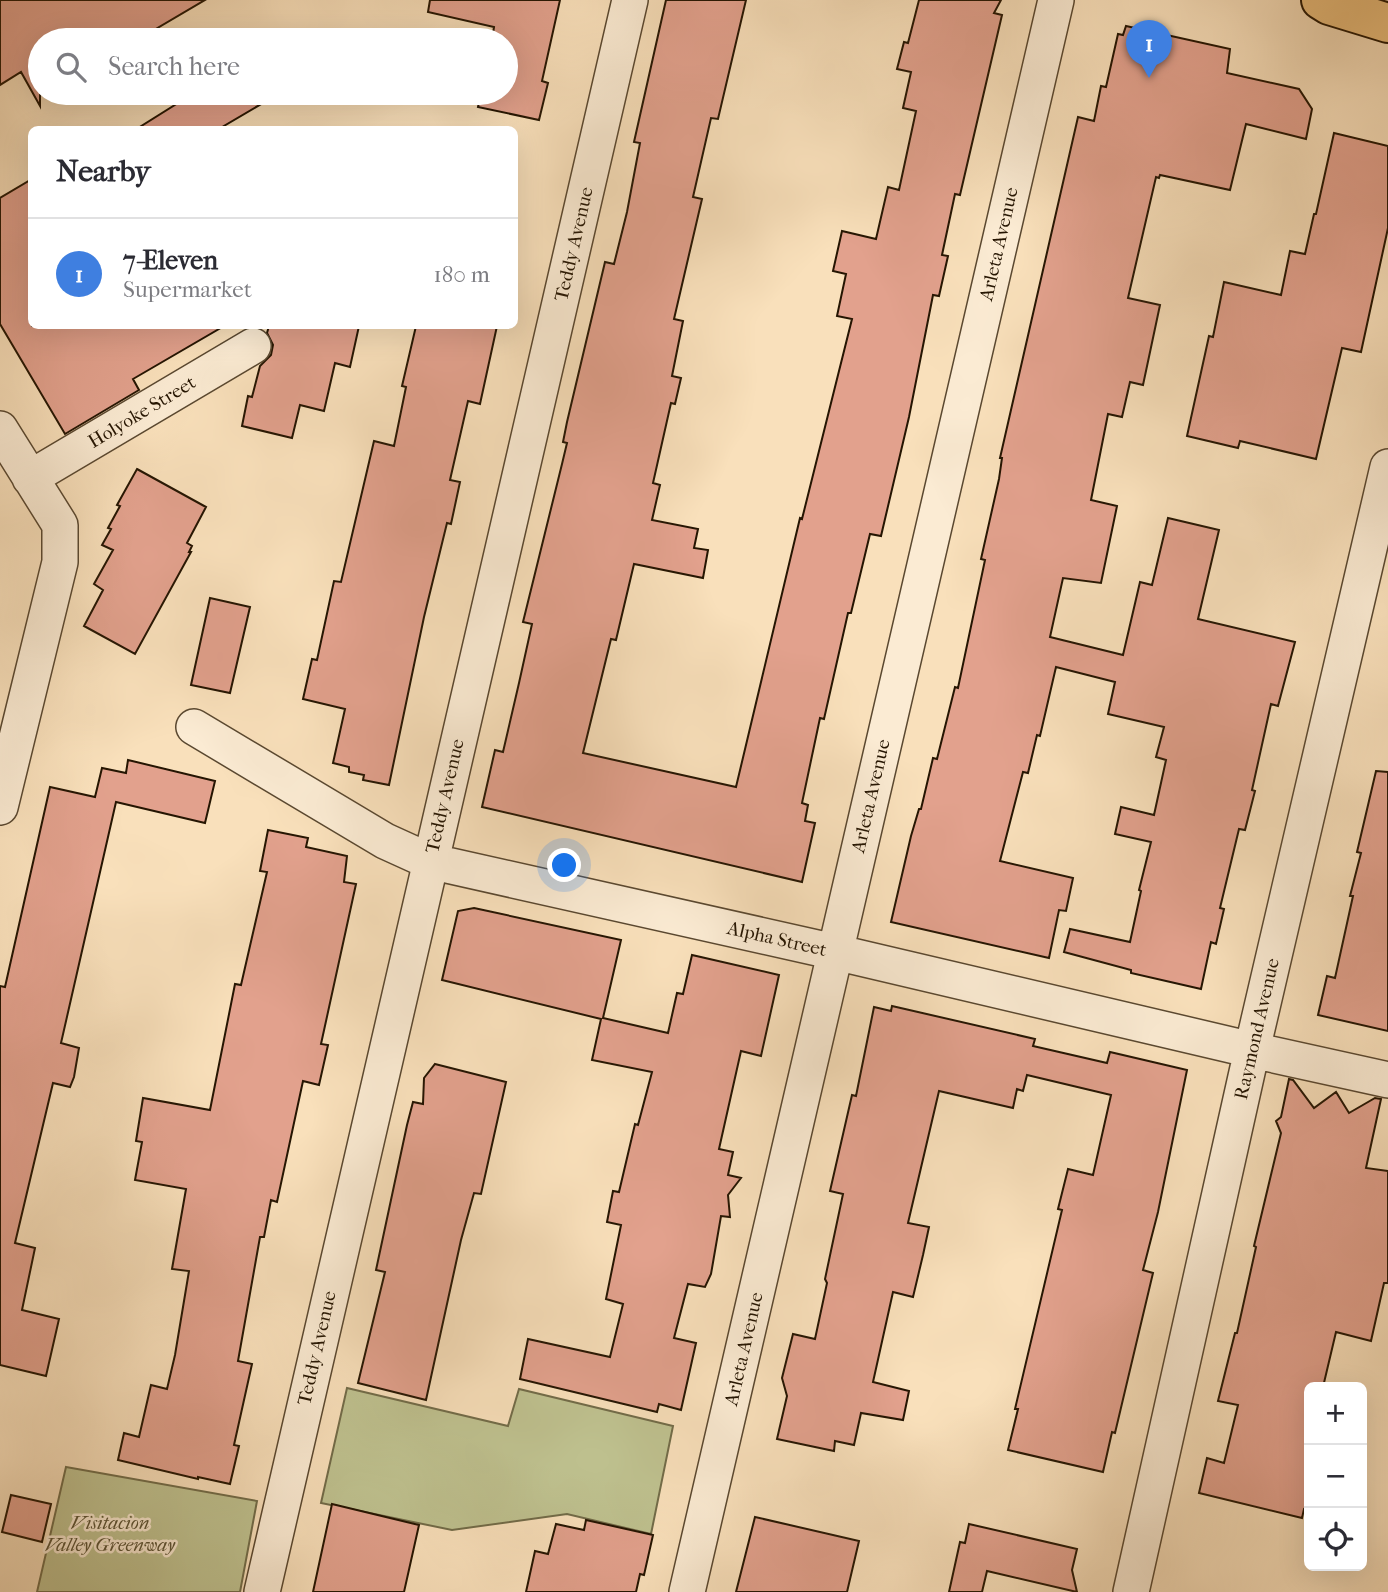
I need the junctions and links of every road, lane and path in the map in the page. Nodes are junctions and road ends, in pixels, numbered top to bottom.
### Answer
1 (630, 0) edge
2 (1055, 0) edge
3 (1321, 0) edge
4 (1381, 0) edge
5 (1388, 4) edge
6 (1388, 23) edge
7 (253, 345) dead end
8 (0, 429) edge
9 (1388, 467) edge
10 (30, 478) junction
11 (194, 727) dead end
12 (0, 807) edge
13 (429, 861) junction
14 (835, 951) junction
15 (1252, 1050) junction
16 (1388, 1080) edge
17 (262, 1592) edge
18 (687, 1592) edge
19 (1131, 1592) edge

1 - 13 street, Teddy Avenue
2 - 14 street, Arleta Avenue
3 - 6 main road
4 - 5 main road
7 - 10 street, Holyoke Street
8 - 10 street
9 - 15 street, Raymond Avenue
10 - 12 street
11 - 13 street, Alpha Street
13 - 14 street, Alpha Street
13 - 17 street, Teddy Avenue
14 - 15 street, Alpha Street
14 - 18 street, Arleta Avenue
15 - 16 street, Alpha Street
15 - 19 street, Raymond Avenue

